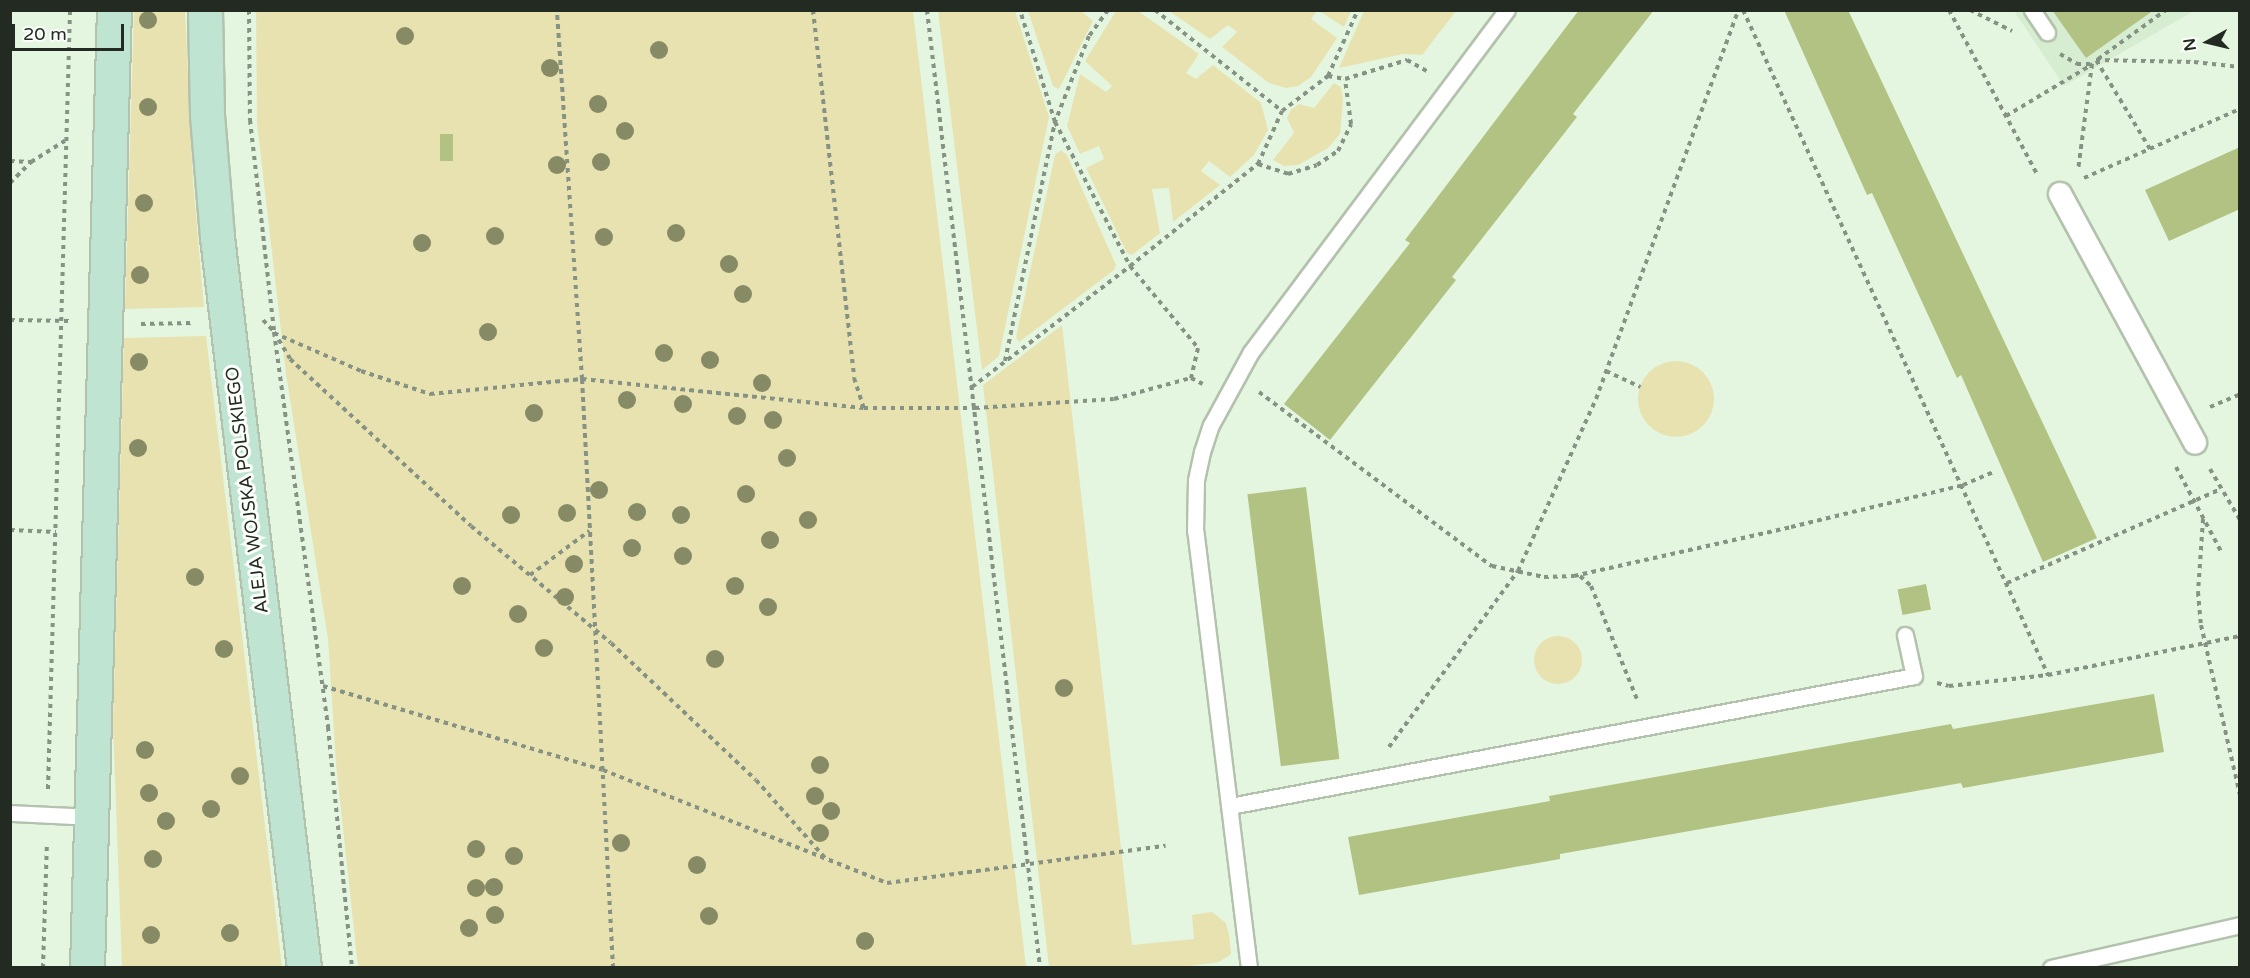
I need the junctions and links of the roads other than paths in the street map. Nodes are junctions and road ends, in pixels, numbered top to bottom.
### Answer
1 (114, 10) edge
2 (205, 10) edge
3 (1507, 10) edge
4 (2032, 10) edge
5 (2047, 32) dead end
6 (2060, 194) road end
7 (2195, 443) road end
8 (1905, 635) dead end
9 (1230, 807) junction
10 (10, 813) edge
11 (91, 817) junction
12 (2240, 925) edge
13 (87, 968) edge
14 (304, 968) edge
15 (1249, 968) edge
16 (2051, 968) edge

1 - 11 main road
2 - 14 main road, ALEJA WOJSKA POLSKIEGO
3 - 9 lane
4 - 5 lane
6 - 7 street
8 - 9 lane
9 - 15 lane
10 - 11 lane
11 - 13 main road
12 - 16 lane

